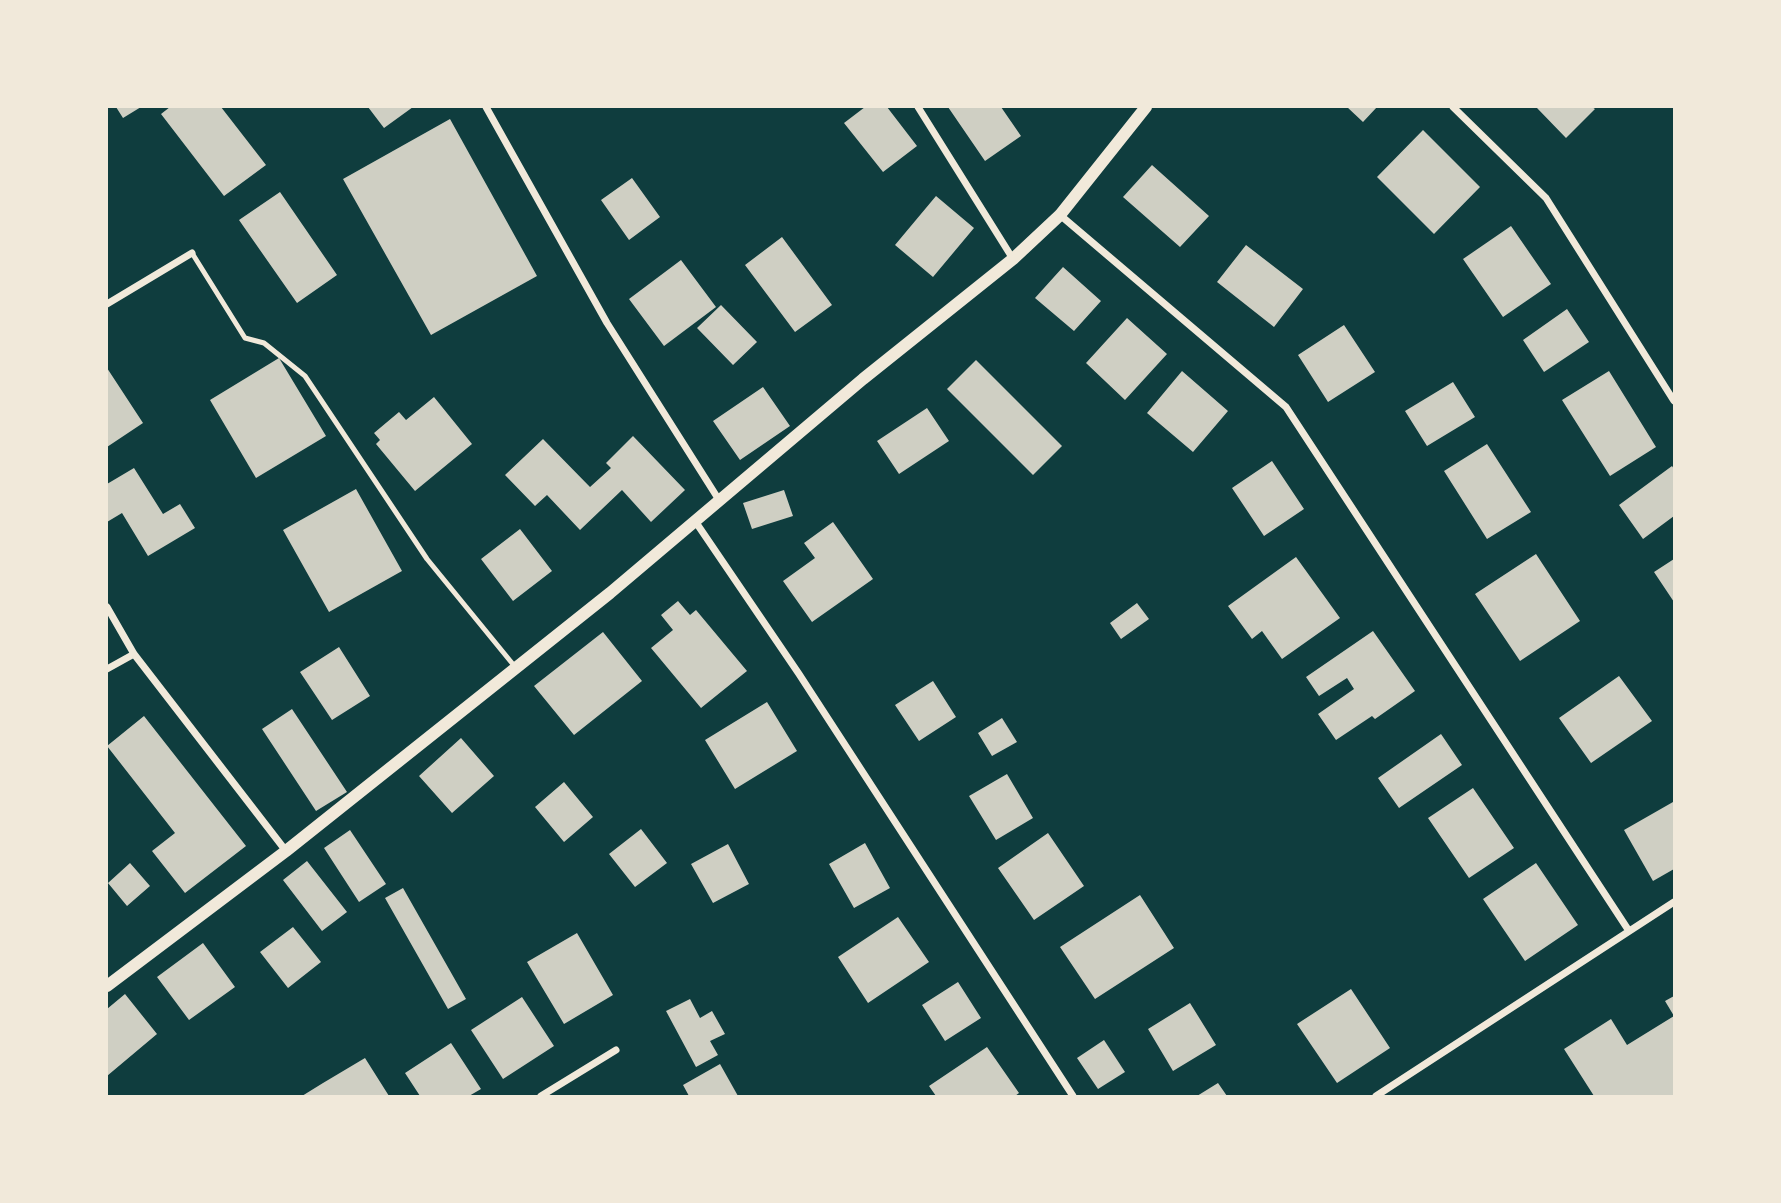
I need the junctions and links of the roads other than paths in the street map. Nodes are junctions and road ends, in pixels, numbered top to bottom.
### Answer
1 (486, 107) edge
2 (918, 107) edge
3 (1146, 107) edge
4 (1453, 107) edge
5 (1060, 215) junction
6 (192, 253) joint
7 (1013, 259) junction
8 (107, 303) edge
9 (1674, 401) edge
10 (719, 500) junction
11 (695, 521) junction
12 (107, 607) edge
13 (134, 654) junction
14 (107, 668) edge
15 (516, 668) junction
16 (286, 851) junction
17 (1674, 902) edge
18 (1629, 931) junction
19 (107, 986) edge
20 (616, 1050) dead end
21 (541, 1096) edge
22 (1073, 1096) edge
23 (1376, 1096) edge

1 - 10 street
2 - 7 street
3 - 5 street
4 - 9 street
5 - 7 street
5 - 18 street
6 - 8 street
6 - 15 lane
7 - 10 street
10 - 11 street
11 - 15 street
11 - 22 street
12 - 13 street
13 - 14 street
13 - 16 street
15 - 16 street
16 - 19 street
17 - 18 street
18 - 23 street
20 - 21 street

